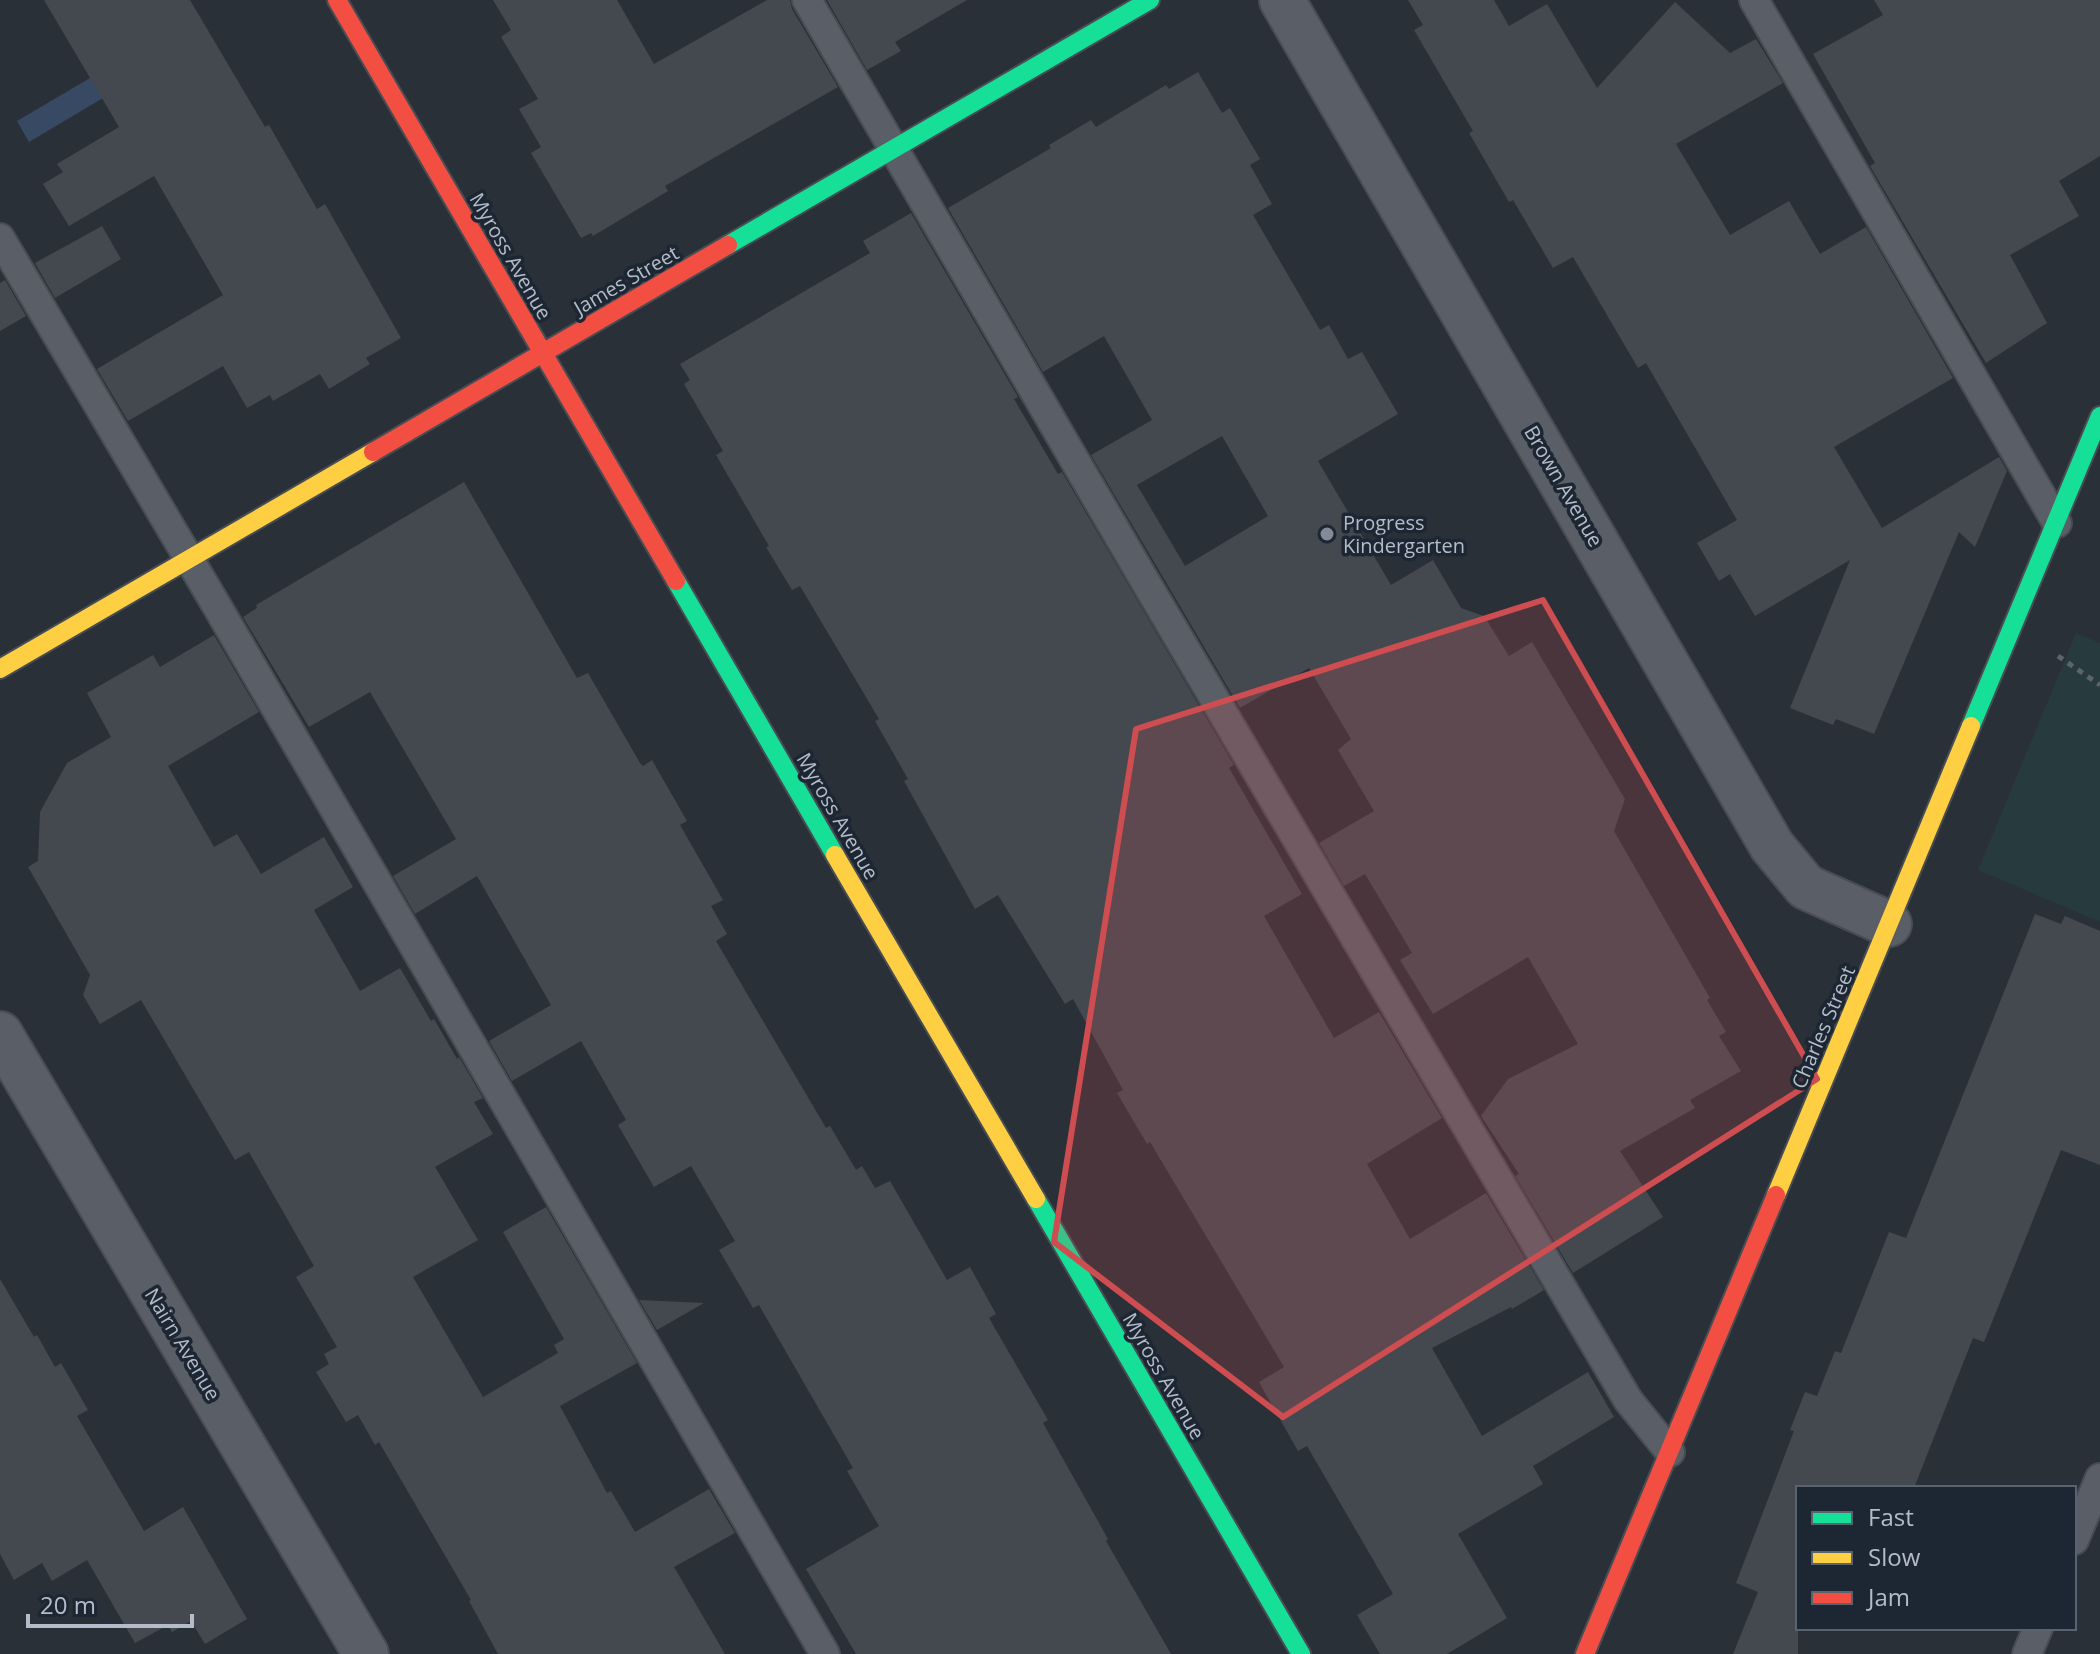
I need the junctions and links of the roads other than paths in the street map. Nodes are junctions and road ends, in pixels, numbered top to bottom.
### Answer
1 (337, 0) edge
2 (807, 0) edge
3 (1150, 0) edge
4 (1282, 0) edge
5 (1754, 0) edge
6 (894, 148) junction
7 (0, 238) edge
8 (542, 354) junction
9 (2100, 416) edge
10 (2057, 523) junction
11 (189, 561) junction
12 (0, 669) edge
13 (1889, 924) junction
14 (0, 1034) edge
15 (1670, 1452) junction
16 (2100, 1478) edge
17 (2076, 1535) edge
18 (2037, 1630) edge
19 (366, 1654) edge
20 (825, 1654) edge
21 (1301, 1654) edge
22 (1585, 1654) edge
23 (2027, 1654) edge

1 - 8 street, Myross Avenue
2 - 6 lane
3 - 6 street, James Street
4 - 13 street, Brown Avenue
5 - 10 lane
6 - 8 street, James Street
6 - 15 lane
7 - 11 lane
8 - 11 street, James Street
8 - 21 street, Myross Avenue
9 - 10 street, Charles Street
10 - 13 street, Charles Street
11 - 12 street, James Street
11 - 20 lane
13 - 15 street, Charles Street
14 - 19 street, Nairn Avenue
15 - 22 street, Charles Street
16 - 17 lane
18 - 23 lane

